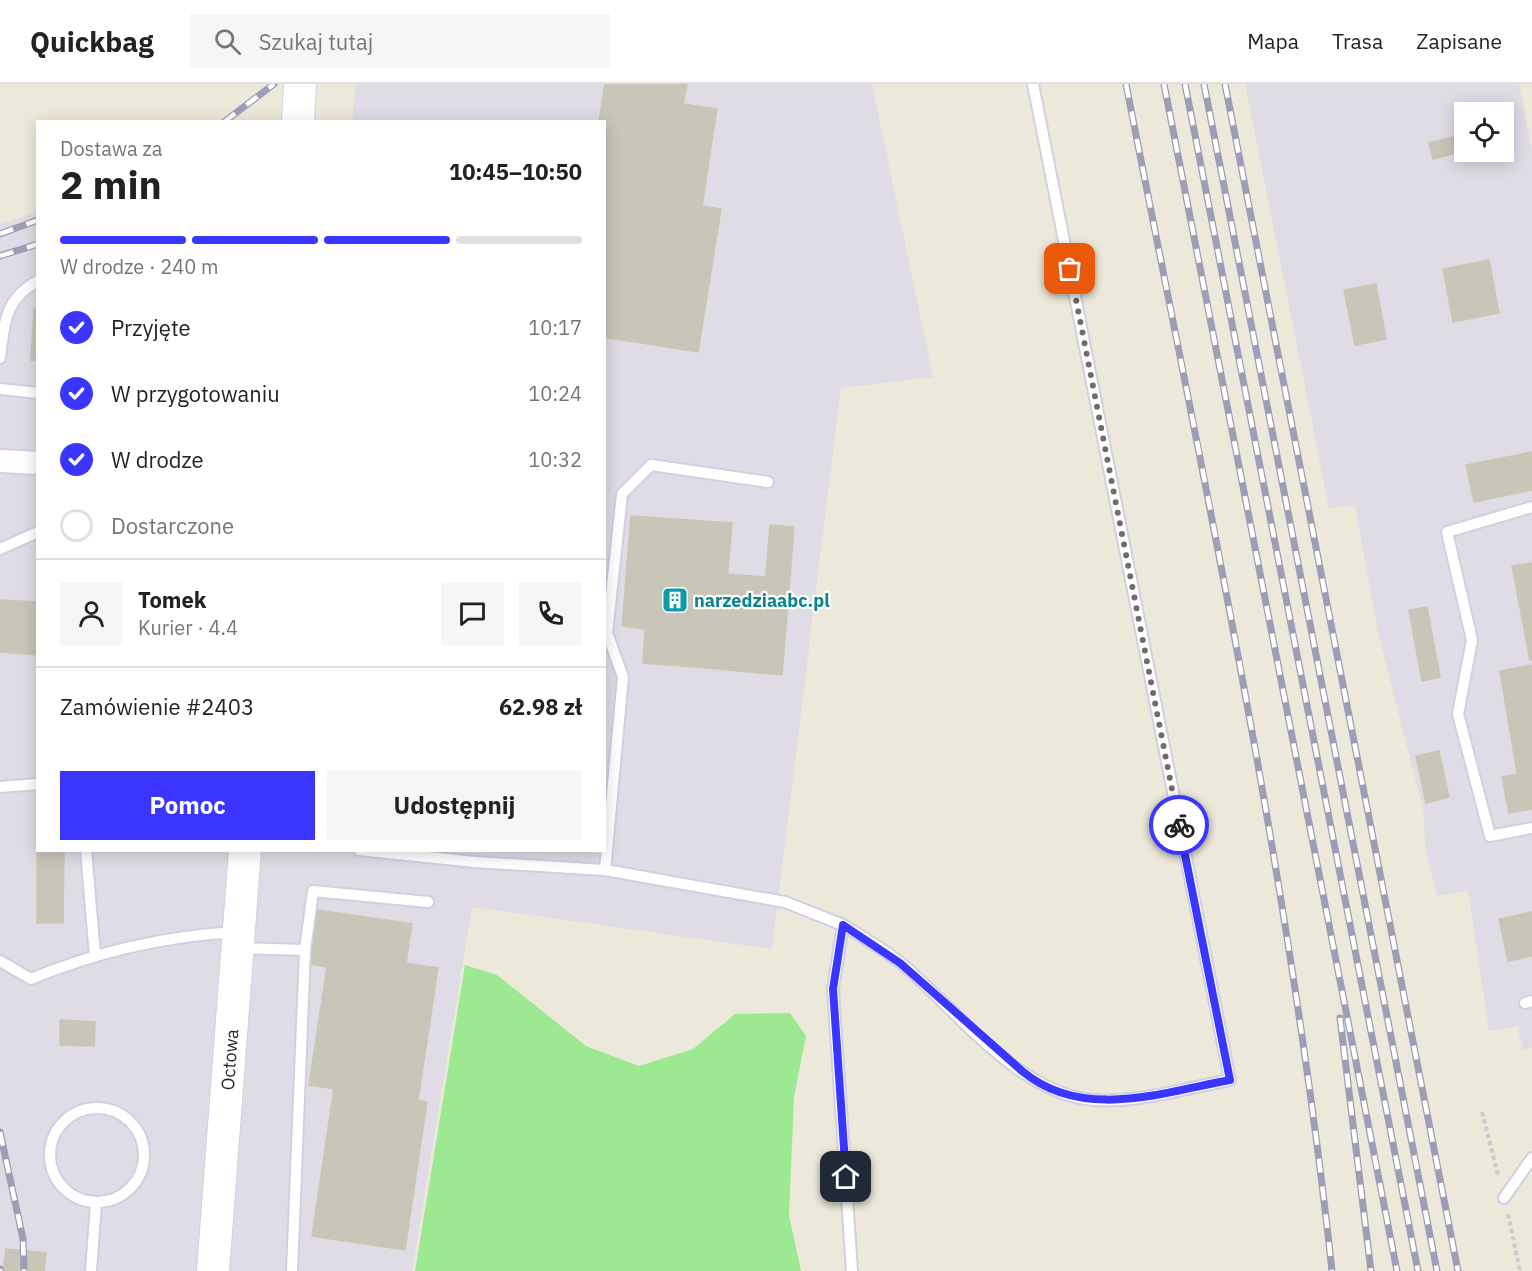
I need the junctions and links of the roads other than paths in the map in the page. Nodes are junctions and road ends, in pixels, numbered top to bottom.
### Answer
1 (300, 84) edge
2 (1033, 84) edge
3 (298, 120) edge
4 (36, 282) edge
5 (0, 358) edge
6 (0, 389) edge
7 (36, 393) edge
8 (0, 460) edge
9 (36, 463) edge
10 (768, 482) dead end
11 (1532, 507) edge
12 (36, 533) edge
13 (0, 549) edge
14 (36, 784) edge
15 (0, 787) edge
16 (1532, 828) edge
17 (86, 852) edge
18 (245, 852) edge
19 (378, 852) edge
20 (605, 870) junction
21 (428, 902) dead end
22 (843, 925) junction
23 (238, 940) junction
24 (305, 950) junction
25 (95, 956) junction
26 (0, 961) edge
27 (1532, 1158) edge
28 (1504, 1198) dead end
29 (96, 1203) junction
30 (90, 1271) edge
31 (213, 1271) edge
32 (292, 1271) edge
33 (852, 1271) edge

1 - 3 street
2 - 22 lane
4 - 5 lane
6 - 7 lane
8 - 9 street
10 - 20 lane
11 - 16 lane
12 - 13 lane
14 - 15 lane
17 - 25 lane
18 - 23 street, Octowa
19 - 20 lane
20 - 22 lane
21 - 24 lane
22 - 33 lane
23 - 24 lane
23 - 25 lane
23 - 31 street, Octowa
24 - 32 lane
25 - 26 lane
27 - 28 lane
29 - 29 lane
29 - 30 lane

